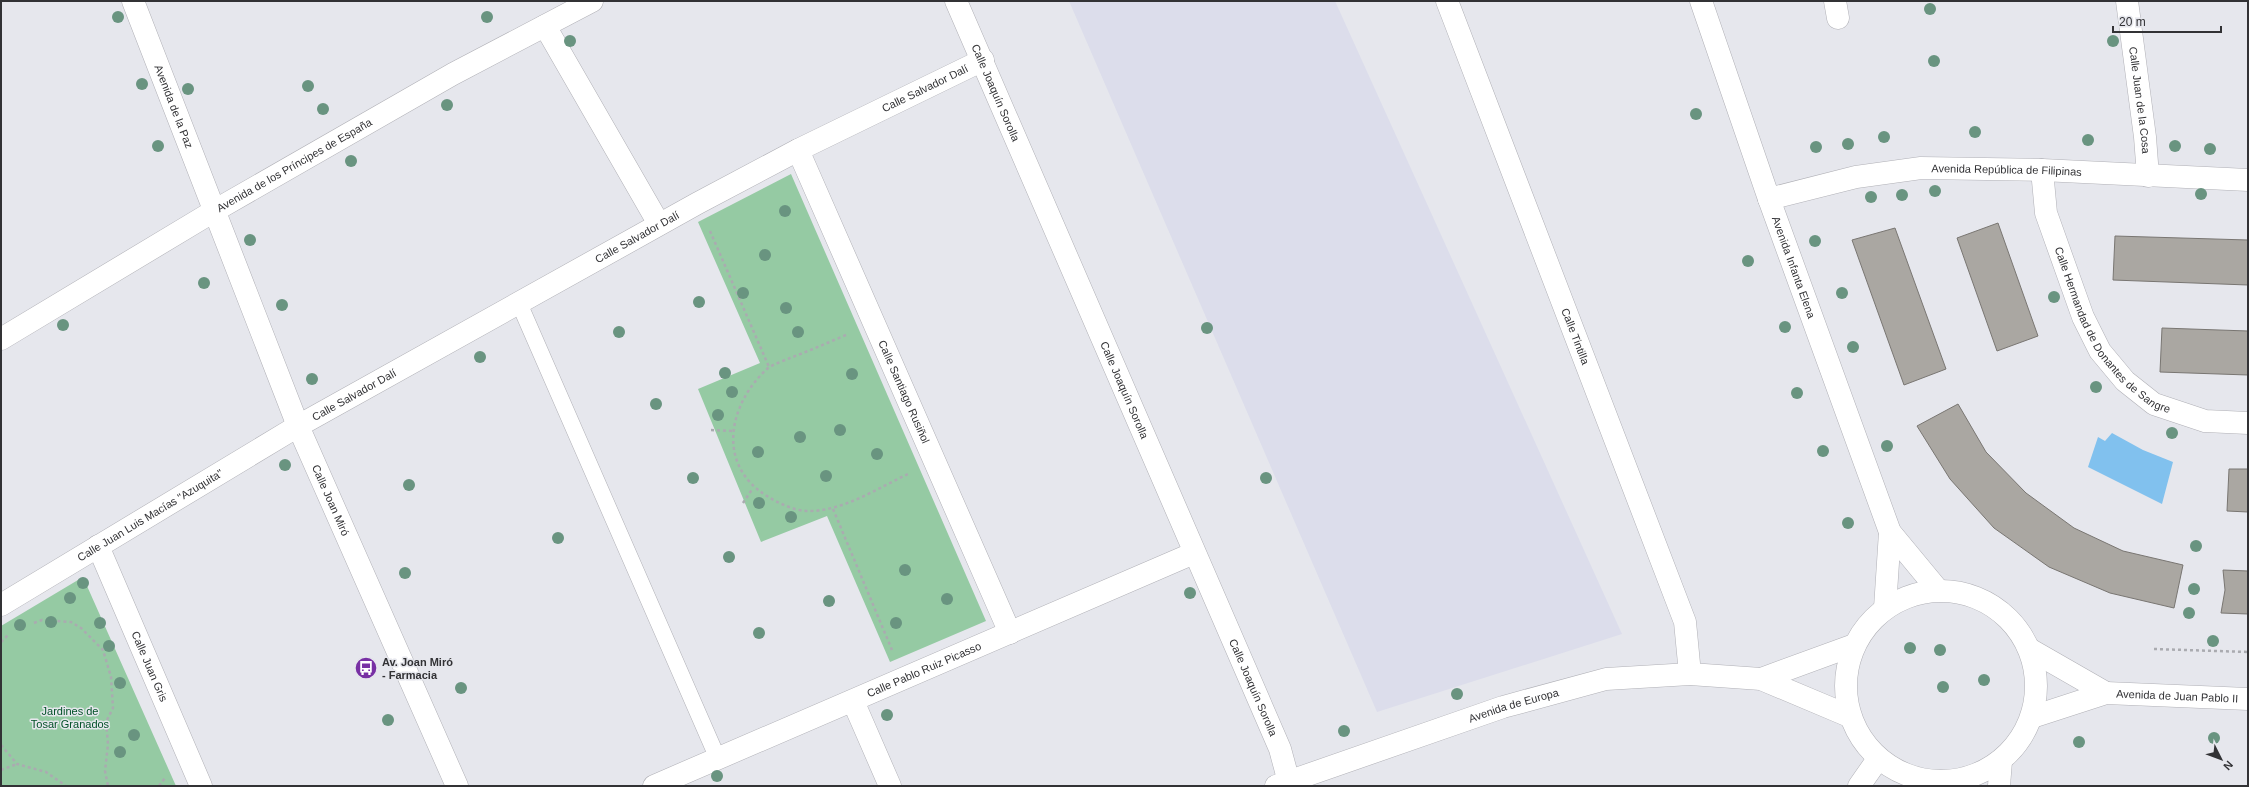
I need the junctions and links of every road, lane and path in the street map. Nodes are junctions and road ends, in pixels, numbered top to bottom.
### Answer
1 (133, 1) edge
2 (592, 1) edge
3 (956, 1) edge
4 (1447, 1) edge
5 (1701, 1) edge
6 (2127, 1) edge
7 (545, 26) junction
8 (983, 60) junction
9 (798, 150) junction
10 (2042, 170) junction
11 (2148, 176) junction
12 (2248, 180) edge
13 (1769, 199) junction
14 (698, 203) junction
15 (214, 211) junction
16 (659, 224) junction
17 (519, 303) junction
18 (874, 323) junction
19 (1, 339) edge
20 (769, 367) junction
21 (2248, 423) edge
22 (298, 426) junction
23 (711, 430) dead end
24 (734, 431) junction
25 (935, 462) junction
26 (753, 488) junction
27 (743, 503) dead end
28 (832, 509) junction
29 (1890, 532) junction
30 (98, 546) junction
31 (1194, 553) junction
32 (1938, 590) junction
33 (1, 605) edge
34 (1885, 608) junction
35 (31, 624) dead end
36 (10, 633) dead end
37 (1010, 633) junction
38 (1, 642) edge
39 (1854, 645) junction
40 (2154, 649) dead end
41 (2030, 650) junction
42 (2248, 652) edge
43 (1690, 674) junction
44 (905, 679) junction
45 (1761, 679) junction
46 (2106, 693) junction
47 (2248, 699) edge
48 (853, 701) junction
49 (1849, 716) junction
50 (2032, 717) junction
51 (1, 745) edge
52 (718, 759) junction
53 (1878, 759) junction
54 (2001, 761) junction
55 (17, 764) junction
56 (1, 770) edge
57 (1285, 784) edge
58 (1949, 784) edge
59 (66, 786) edge
60 (108, 786) edge
61 (201, 786) edge
62 (457, 786) edge
63 (654, 786) edge
64 (890, 786) edge
65 (1859, 786) edge
66 (1999, 786) edge

1 - 15 street, Avenida de la Paz
2 - 7 street, Avenida de los Príncipes de España
3 - 8 street, Calle Joaquín Sorolla
4 - 43 street, Calle Tintilla
5 - 13 street, Avenida Infanta Elena
6 - 11 street, Calle Juan de la Cosa
7 - 15 street, Avenida de los Príncipes de España
7 - 16 street
8 - 9 street, Calle Salvador Dalí
8 - 31 street, Calle Joaquín Sorolla
9 - 14 street, Calle Salvador Dalí
9 - 18 street, Calle Santiago Rusiñol
10 - 11 street, Avenida República de Filipinas
10 - 13 street, Avenida República de Filipinas
10 - 21 street, Calle Hermandad de Donantes de Sangre
11 - 12 street, Avenida República de Filipinas
13 - 29 street, Avenida Infanta Elena
14 - 16 street, Calle Salvador Dalí
14 - 20 path
15 - 19 street, Avenida de los Príncipes de España
15 - 22 street, Calle Joan Miró
16 - 17 street, Calle Salvador Dalí
17 - 22 street, Calle Salvador Dalí
17 - 52 lane
18 - 20 path
18 - 25 street, Calle Santiago Rusiñol
20 - 24 path
22 - 30 street, Calle Juan Luis Macías "Azuquita"
22 - 62 street, Calle Joan Miró
23 - 24 path
24 - 26 path
25 - 28 path
25 - 37 street, Calle Santiago Rusiñol
26 - 27 path
26 - 28 path
28 - 44 path
29 - 32 street, Avenida Infanta Elena
29 - 34 street, Avenida Infanta Elena
30 - 33 street, Calle Juan Luis Macías "Azuquita"
30 - 61 street, Calle Juan Gris
31 - 37 street, Calle Pablo Ruiz Picasso
31 - 57 street, Calle Joaquín Sorolla
32 - 34 street
32 - 41 street
34 - 39 street
35 - 60 path
36 - 38 path
37 - 44 street, Calle Pablo Ruiz Picasso
39 - 45 street, Avenida de Europa
39 - 49 street
40 - 42 path
41 - 46 street, Avenida de Juan Pablo II
41 - 50 street
43 - 45 street, Avenida de Europa
43 - 57 street, Avenida de Europa
44 - 48 street, Calle Pablo Ruiz Picasso
45 - 49 street, Avenida de Europa
46 - 47 street, Avenida de Juan Pablo II
46 - 50 street, Avenida de Juan Pablo II
48 - 52 street, Calle Pablo Ruiz Picasso
48 - 64 street
49 - 53 street
50 - 54 street
51 - 55 path
52 - 63 street, Calle Pablo Ruiz Picasso
53 - 58 street
53 - 65 street
54 - 58 street
54 - 66 street
55 - 56 path
55 - 59 path

